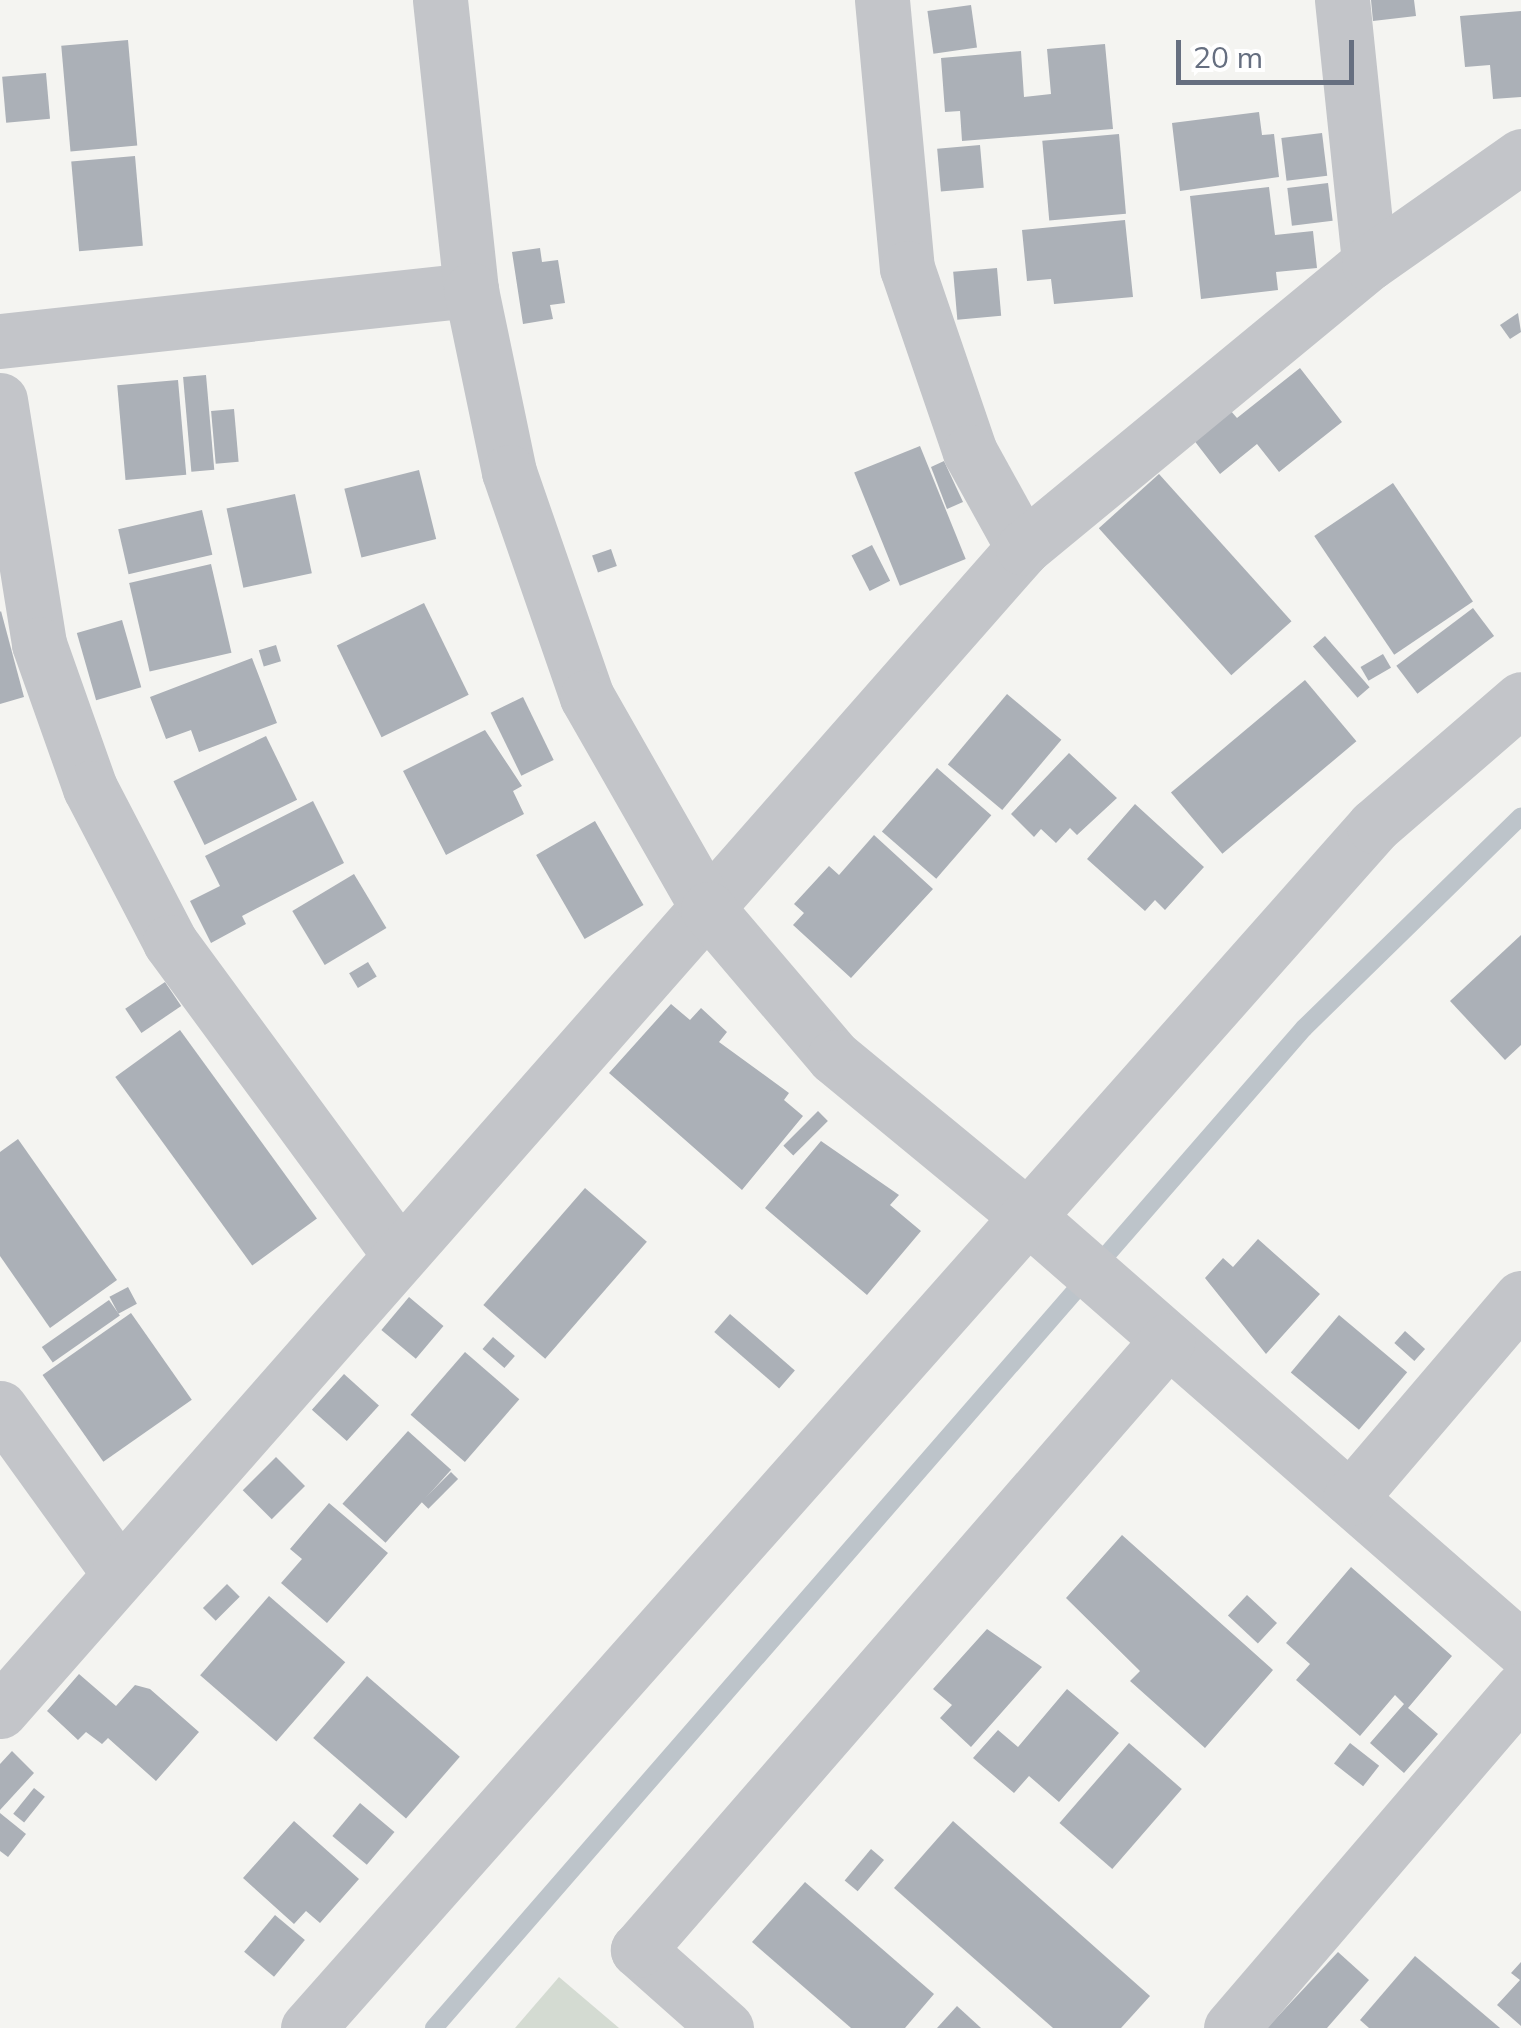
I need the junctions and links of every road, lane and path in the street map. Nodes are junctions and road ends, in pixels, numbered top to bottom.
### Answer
1 (440, 0) edge
2 (882, 0) edge
3 (1342, 0) edge
4 (1521, 156) edge
5 (1370, 263) junction
6 (470, 290) junction
7 (0, 341) edge
8 (0, 400) edge
9 (1024, 548) junction
10 (1521, 699) edge
11 (708, 909) junction
12 (1046, 1233) junction
13 (399, 1254) junction
14 (1521, 1298) edge
15 (1168, 1340) junction
16 (0, 1408) edge
17 (1350, 1498) junction
18 (119, 1573) junction
19 (1521, 1648) edge
20 (1521, 1690) edge
21 (0, 1711) edge
22 (308, 2028) edge
23 (726, 2028) edge
24 (1230, 2028) edge

1 - 6 street
2 - 9 street
3 - 5 street
4 - 5 street
5 - 9 street
6 - 7 street
6 - 11 street
8 - 13 street
9 - 11 street
10 - 12 street
11 - 12 street
11 - 13 street
12 - 15 street
12 - 22 street
13 - 18 street
14 - 17 street
15 - 17 street
15 - 23 street
16 - 18 street
17 - 19 street
18 - 21 street
20 - 24 street

